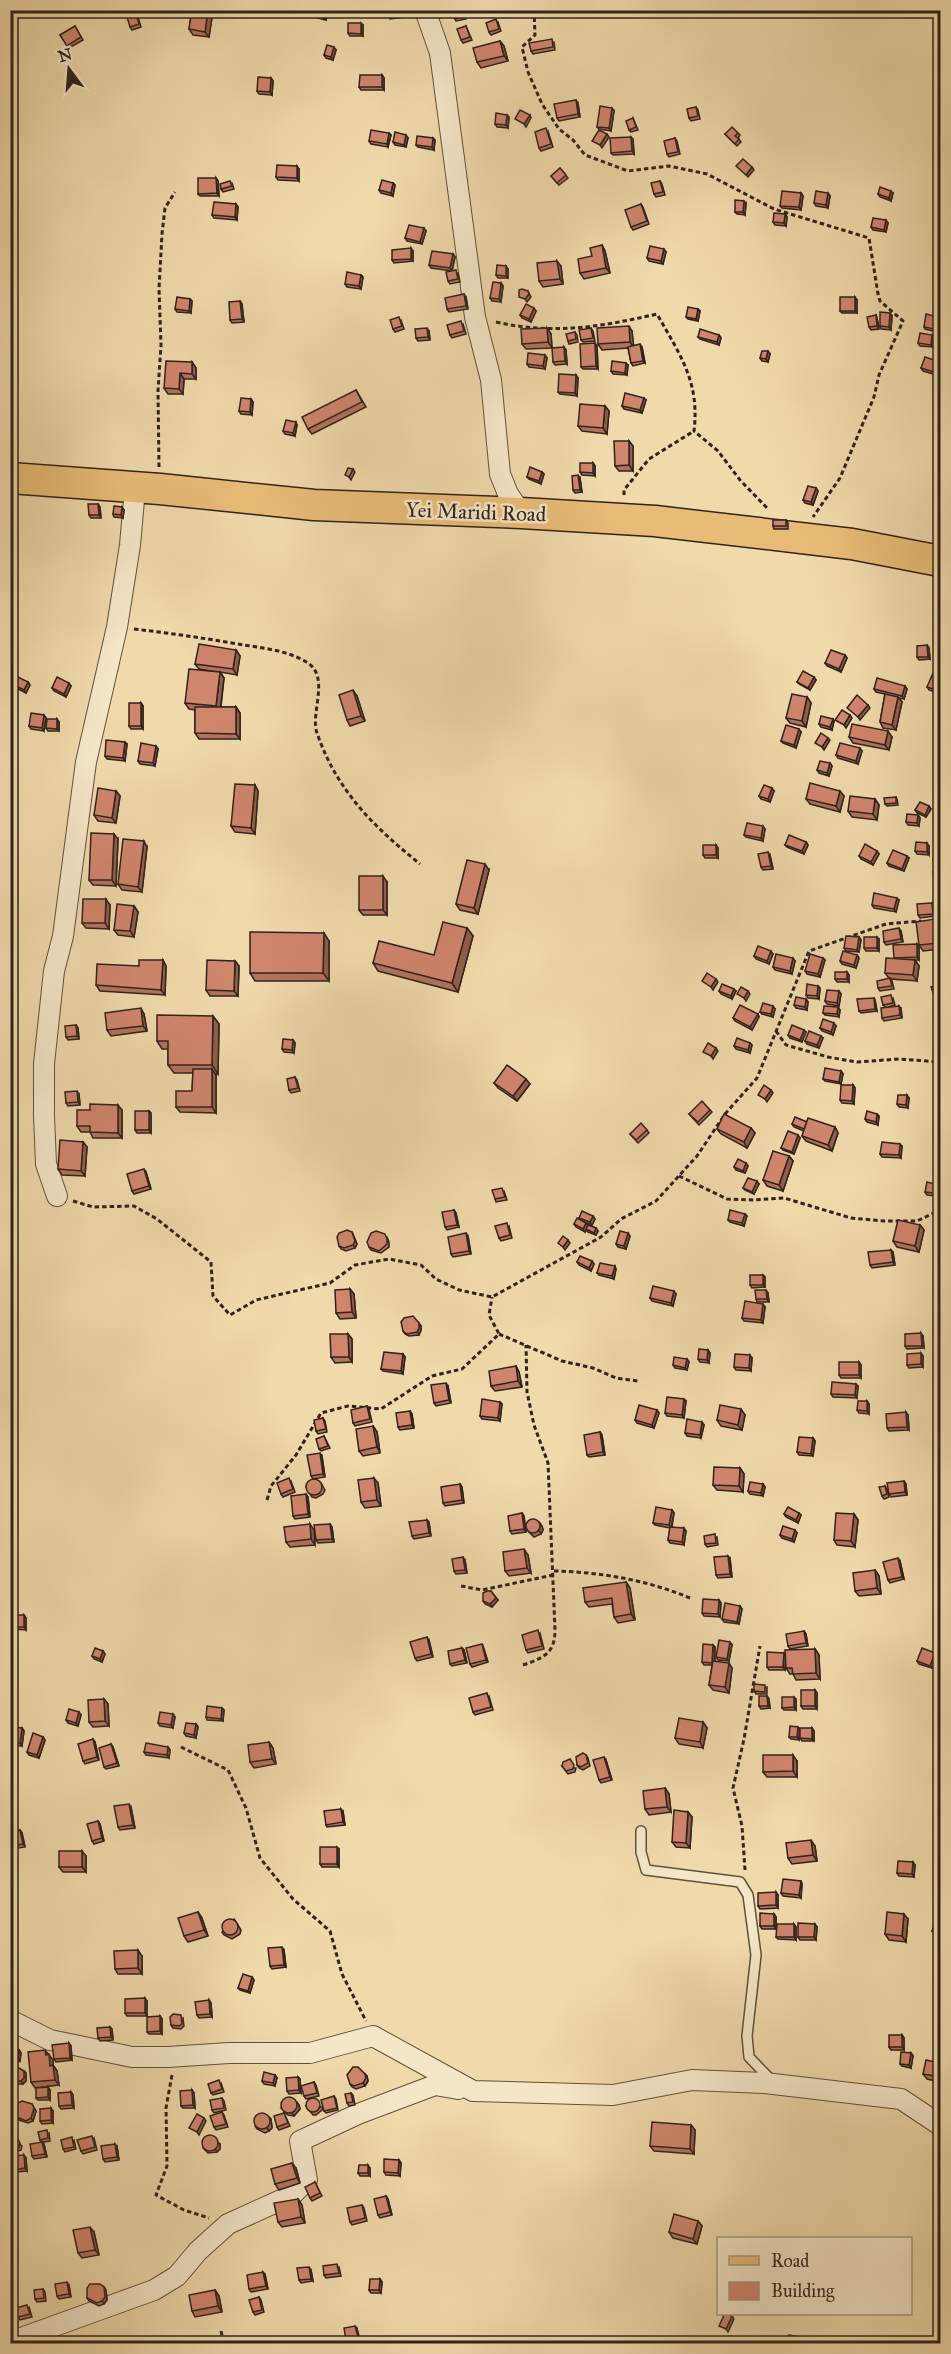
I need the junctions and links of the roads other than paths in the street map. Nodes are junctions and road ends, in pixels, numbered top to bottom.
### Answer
1 (425, 10) edge
2 (10, 478) edge
3 (147, 489) junction
4 (521, 513) junction
5 (940, 561) edge
6 (57, 1196) road end
7 (641, 1831) dead end
8 (10, 2020) edge
9 (774, 2084) junction
10 (473, 2091) junction
11 (940, 2125) edge
12 (10, 2342) edge

1 - 4 street
2 - 3 main road, Yei Maridi Road
3 - 4 main road, Yei Maridi Road
3 - 6 street
4 - 5 main road, Yei Maridi Road
7 - 9 lane
8 - 10 street
9 - 10 street
9 - 11 street
10 - 12 street

